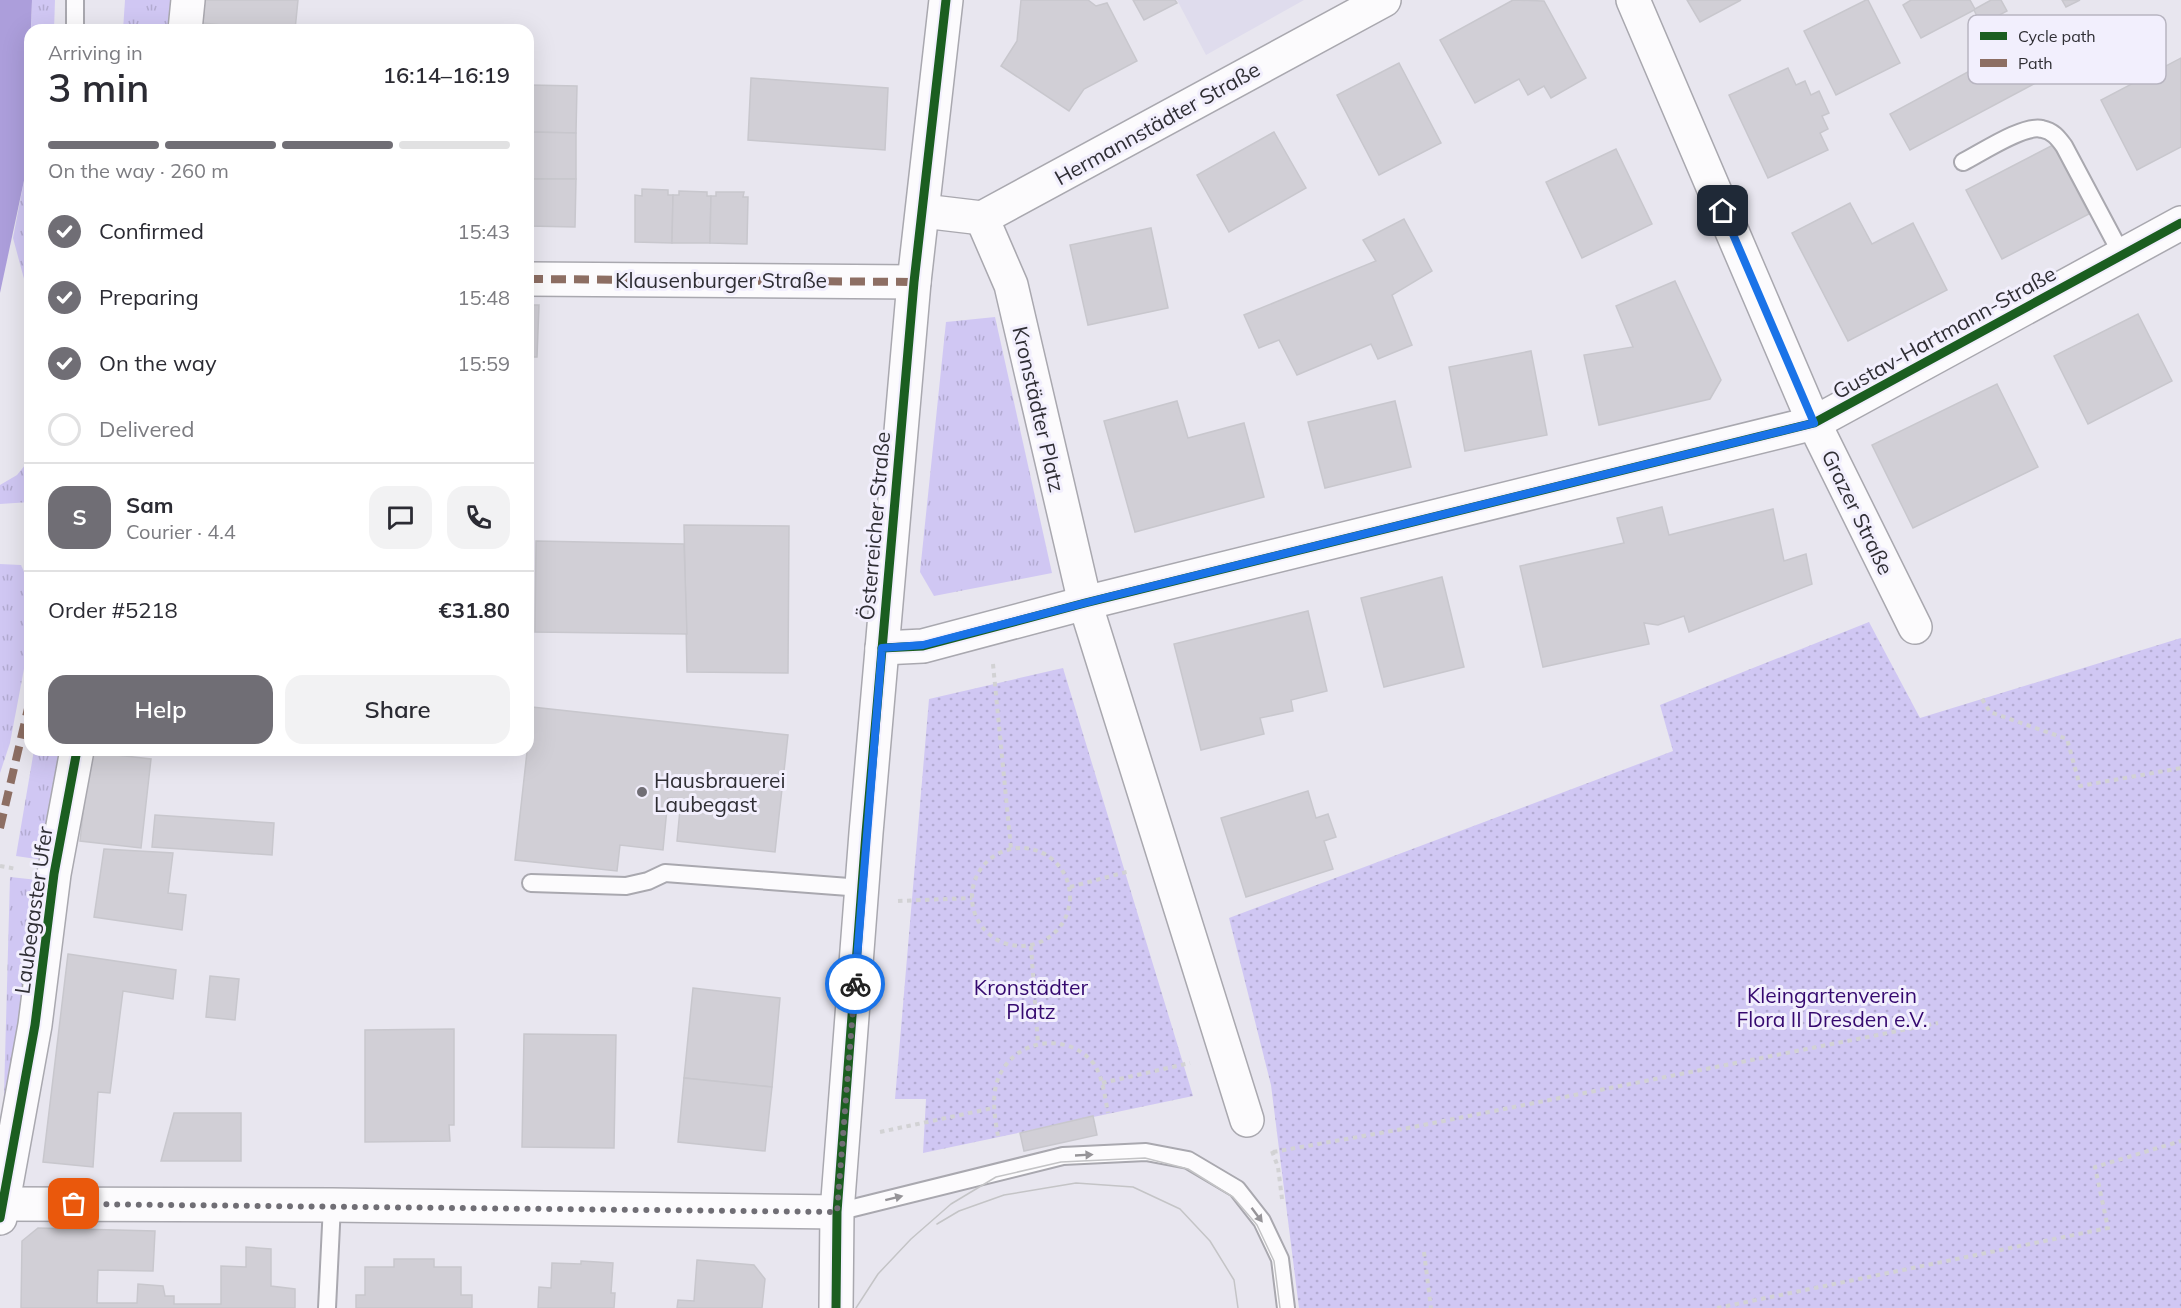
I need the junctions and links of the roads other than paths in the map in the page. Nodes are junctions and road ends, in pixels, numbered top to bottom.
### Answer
1 (75, 0) edge
2 (188, 0) edge
3 (946, 0) edge
4 (1383, 0) edge
5 (1633, 0) edge
6 (75, 24) edge
7 (186, 24) edge
8 (1964, 162) dead end
9 (923, 211) junction
10 (982, 218) junction
11 (2181, 223) edge
12 (2122, 255) junction
13 (534, 279) edge
14 (914, 282) junction
15 (1814, 423) junction
16 (1085, 603) junction
17 (1915, 627) dead end
18 (882, 648) junction
19 (76, 756) edge
20 (531, 883) dead end
21 (861, 895) junction
22 (1247, 1120) dead end
23 (332, 1205) junction
24 (2, 1211) edge
25 (837, 1212) junction
26 (327, 1308) edge
27 (836, 1308) edge
28 (1286, 1308) edge

1 - 6 lane
2 - 7 street
3 - 9 street, Österreicher Straße
4 - 10 street, Hermannstädter Straße
5 - 15 street, Grazer Straße
8 - 12 lane
9 - 10 street
9 - 14 street, Österreicher Straße
10 - 16 street, Kronstädter Platz
11 - 12 street, Gustav-Hartmann-Straße
12 - 15 street, Gustav-Hartmann-Straße
13 - 14 street, Klausenburger Straße
14 - 18 street, Österreicher Straße
15 - 16 street, Gustav-Hartmann-Straße
15 - 17 street, Grazer Straße
16 - 18 street
16 - 22 street, Kronstädter Platz
18 - 21 street, Österreicher Straße
19 - 24 street, Laubegaster Ufer
20 - 21 lane
21 - 25 street, Österreicher Straße
23 - 24 street
23 - 25 street
23 - 26 lane
25 - 27 street, Österreicher Straße
25 -> 28 lane

